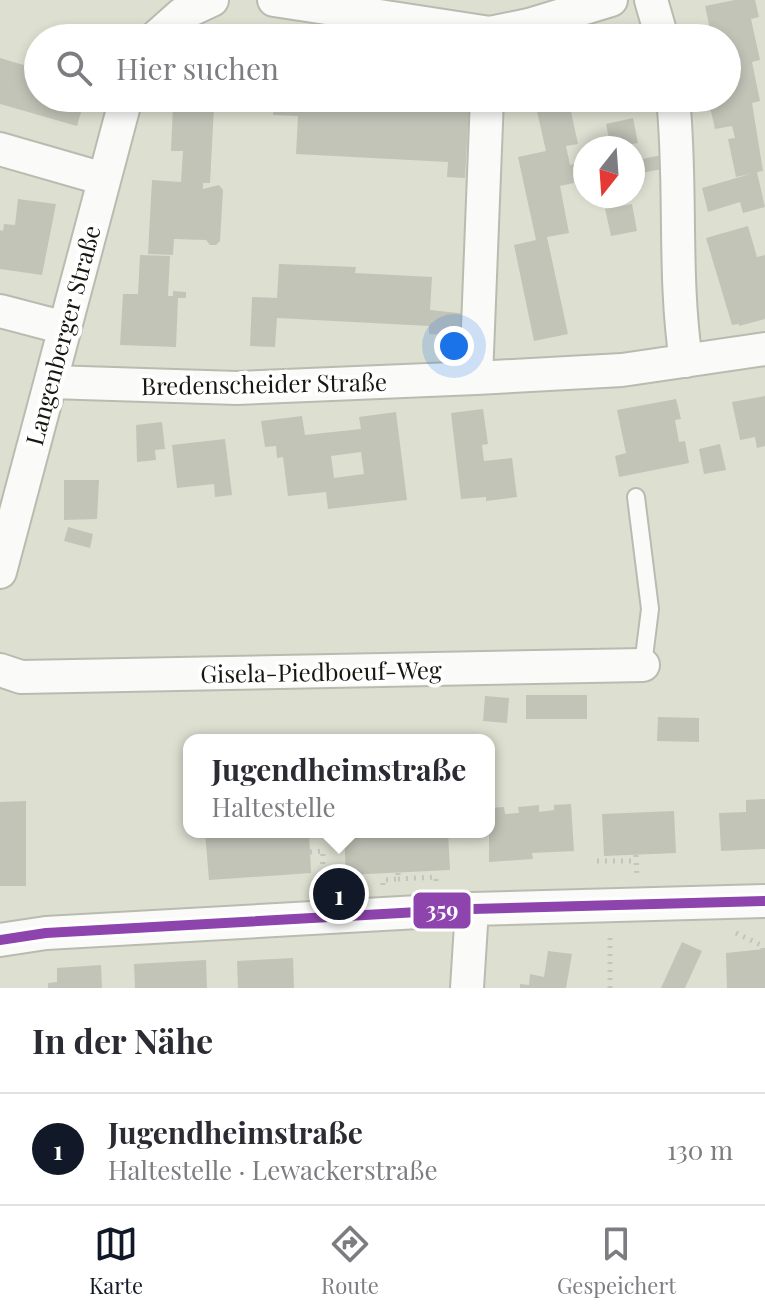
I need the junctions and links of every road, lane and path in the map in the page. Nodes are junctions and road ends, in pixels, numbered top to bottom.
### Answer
1 (274, 0) edge
2 (611, 0) edge
3 (651, 0) edge
4 (206, 1) edge
5 (171, 24) edge
6 (422, 24) edge
7 (532, 24) edge
8 (658, 24) edge
9 (122, 112) edge
10 (486, 112) edge
11 (674, 112) edge
12 (0, 149) edge
13 (104, 179) junction
14 (0, 311) edge
15 (65, 328) junction
16 (765, 349) edge
17 (686, 361) junction
18 (476, 378) junction
19 (51, 382) junction
20 (11, 479) edge
21 (636, 497) dead end
22 (0, 572) edge
23 (643, 665) joint
24 (0, 670) edge
25 (310, 852) dead end
26 (597, 861) dead end
27 (636, 861) dead end
28 (436, 877) dead end
29 (383, 880) dead end
30 (765, 901) edge
31 (610, 905) junction
32 (472, 909) junction
33 (321, 917) junction
34 (724, 927) dead end
35 (0, 940) edge
36 (763, 950) dead end
37 (467, 988) edge
38 (610, 988) edge

1 - 6 street
2 - 7 street
3 - 8 street
4 - 5 street
9 - 13 street, Langenberger Straße
10 - 18 street
11 - 17 street
12 - 13 street
13 - 15 street, Langenberger Straße
14 - 15 street
15 - 19 street, Langenberger Straße
16 - 17 street, Bredenscheider Straße
17 - 18 street, Bredenscheider Straße
18 - 19 street, Bredenscheider Straße
19 - 20 street, Langenberger Straße
20 - 22 street, Langenberger Straße
21 - 23 lane
23 - 24 street, Gisela-Piedboeuf-Weg
25 - 33 path
26 - 27 path
28 - 29 path
30 - 31 street
31 - 32 street
31 - 38 path
32 - 33 street
32 - 37 street
33 - 35 street
34 - 36 path

